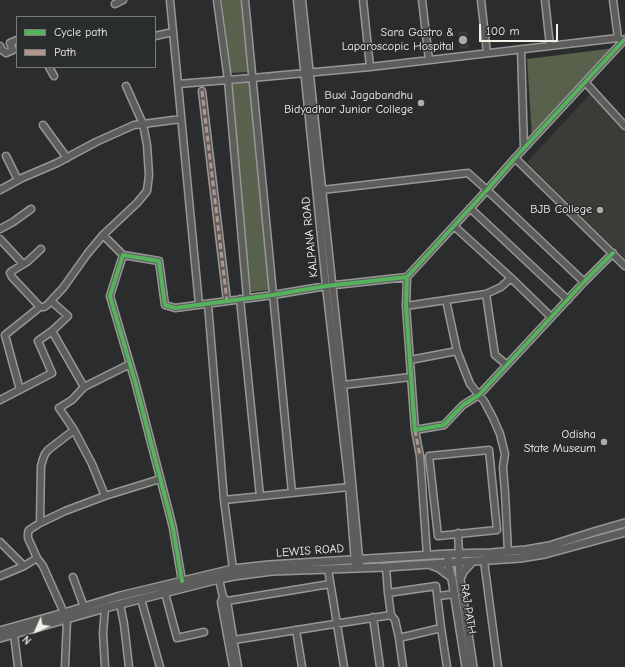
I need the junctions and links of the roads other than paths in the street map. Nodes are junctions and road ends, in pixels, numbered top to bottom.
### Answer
1 (123, 0) edge
2 (170, 0) edge
3 (216, 0) edge
4 (245, 0) edge
5 (297, 0) edge
6 (302, 0) edge
7 (363, 0) edge
8 (422, 0) edge
9 (481, 0) edge
10 (545, 0) edge
11 (613, 0) edge
12 (116, 4) dead end
13 (173, 32) junction
14 (156, 36) edge
15 (16, 40) edge
16 (622, 40) edge
17 (0, 46) edge
18 (550, 46) junction
19 (521, 49) junction
20 (487, 53) junction
21 (429, 60) junction
22 (370, 67) junction
23 (50, 68) edge
24 (307, 72) junction
25 (54, 76) dead end
26 (252, 78) junction
27 (228, 80) junction
28 (585, 82) junction
29 (178, 84) junction
30 (126, 86) dead end
31 (202, 91) dead end
32 (181, 118) junction
33 (142, 124) junction
34 (43, 125) dead end
35 (625, 126) edge
36 (524, 148) junction
37 (6, 156) dead end
38 (68, 158) junction
39 (515, 158) junction
40 (18, 180) junction
41 (0, 190) edge
42 (322, 190) junction
43 (487, 190) junction
44 (470, 208) junction
45 (31, 209) dead end
46 (454, 226) junction
47 (0, 229) edge
48 (103, 235) junction
49 (0, 239) edge
50 (41, 249) dead end
51 (613, 253) junction
52 (123, 255) junction
53 (23, 264) junction
54 (625, 266) edge
55 (407, 277) junction
56 (511, 278) junction
57 (584, 282) junction
58 (329, 285) junction
59 (486, 294) junction
60 (273, 295) junction
61 (244, 299) junction
62 (51, 300) junction
63 (446, 300) junction
64 (568, 300) junction
65 (226, 301) junction
66 (208, 304) junction
67 (199, 305) junction
68 (406, 306) junction
69 (40, 307) junction
70 (551, 317) junction
71 (52, 331) junction
72 (457, 350) junction
73 (410, 360) junction
74 (130, 364) junction
75 (506, 364) junction
76 (411, 377) junction
77 (343, 385) junction
78 (84, 387) junction
79 (20, 390) junction
80 (479, 394) junction
81 (0, 400) edge
82 (74, 430) junction
83 (415, 430) junction
84 (160, 479) junction
85 (349, 487) junction
86 (292, 493) junction
87 (105, 496) junction
88 (260, 496) junction
89 (224, 500) junction
90 (40, 523) junction
91 (625, 523) edge
92 (625, 532) edge
93 (458, 533) junction
94 (0, 542) edge
95 (508, 552) junction
96 (449, 554) junction
97 (459, 554) junction
98 (427, 555) junction
99 (36, 558) junction
100 (357, 559) junction
101 (473, 561) junction
102 (484, 561) junction
103 (459, 562) junction
104 (448, 563) junction
105 (427, 564) junction
106 (24, 566) junction
107 (386, 567) junction
108 (358, 568) junction
109 (233, 569) junction
110 (328, 569) junction
111 (0, 576) edge
112 (73, 577) dead end
113 (219, 579) junction
114 (452, 579) junction
115 (460, 579) junction
116 (182, 580) junction
117 (330, 584) junction
118 (165, 593) junction
119 (388, 593) junction
120 (455, 594) junction
121 (438, 596) junction
122 (141, 599) junction
123 (225, 599) junction
124 (120, 604) junction
125 (84, 607) junction
126 (105, 608) junction
127 (391, 615) junction
128 (66, 616) junction
129 (374, 617) junction
130 (48, 621) junction
131 (336, 624) junction
132 (441, 628) junction
133 (0, 630) edge
134 (296, 630) junction
135 (204, 632) dead end
136 (14, 634) junction
137 (0, 638) edge
138 (399, 638) junction
139 (234, 640) junction
140 (18, 667) edge
141 (65, 667) edge
142 (105, 667) edge
143 (130, 667) edge
144 (160, 667) edge
145 (233, 667) edge
146 (238, 667) edge
147 (302, 667) edge
148 (344, 667) edge
149 (380, 667) edge
150 (403, 667) edge
151 (447, 667) edge
152 (466, 667) edge
153 (473, 667) edge
154 (498, 667) edge

1 - 12 street
2 - 13 street
3 - 27 street
4 - 26 street
5 - 24 street, KALPANA ROAD
6 - 24 street, KALPANA ROAD
7 - 22 street
8 - 21 street
9 - 20 street
10 - 18 street
11 - 16 street
13 - 14 street
13 - 29 street
15 - 17 street
16 - 18 street
16 - 28 street
18 - 19 street
19 - 20 street
19 - 36 street
20 - 21 street
21 - 22 street
22 - 24 street
23 - 25 street
24 - 26 street
24 - 42 street, KALPANA ROAD
24 - 58 street, KALPANA ROAD
26 - 27 street
26 - 60 street
27 - 29 street
27 - 61 street
28 - 35 street
28 - 36 street
29 - 32 street
30 - 33 street
31 - 65 street
32 - 33 street
32 - 67 street
33 - 38 street
33 - 48 street
34 - 38 street
36 - 39 street
37 - 40 street
38 - 40 street
39 - 43 street
39 - 51 street
40 - 41 street
42 - 43 street
42 - 58 street, KALPANA ROAD
43 - 44 street
43 - 57 street
44 - 46 street
44 - 64 street
45 - 47 street
46 - 55 street
46 - 56 street
48 - 52 street
48 - 62 street
49 - 53 street
50 - 53 street
51 - 54 street
51 - 57 street
52 - 67 street
52 - 74 street
53 - 69 street
55 - 58 street
55 - 68 street
56 - 59 street
56 - 70 street
57 - 64 street
58 - 60 street
58 - 77 street, KALPANA ROAD
58 - 85 street, KALPANA ROAD
59 - 63 street
59 - 75 street
60 - 61 street
60 - 86 street
61 - 65 street
61 - 88 street
62 - 69 street
62 - 71 street
63 - 68 street
63 - 72 street
64 - 70 street
65 - 66 street
66 - 67 street
66 - 89 street
68 - 73 street
69 - 79 street
70 - 75 street
71 - 78 street
71 - 79 street
72 - 73 street
72 - 80 street
73 - 76 street
74 - 78 street
74 - 84 street
75 - 80 street
76 - 77 street
76 - 83 street
77 - 100 street, KALPANA ROAD
78 - 82 street
79 - 81 street
80 - 83 street
80 - 95 street
82 - 87 street
82 - 90 street
83 - 98 street
84 - 87 street
84 - 116 street
85 - 86 street
85 - 100 street, KALPANA ROAD
86 - 88 street
87 - 90 street
88 - 89 street
89 - 109 street
90 - 99 street
91 - 95 main road, LEWIS ROAD
92 - 102 main road, LEWIS ROAD
93 - 93 street
93 - 97 street
94 - 106 street
95 - 97 main road, LEWIS ROAD
96 - 97 main road, LEWIS ROAD
96 - 98 main road, LEWIS ROAD
96 - 104 main road, RAJ PATH
97 - 103 main road, RAJ PATH
98 - 100 main road, LEWIS ROAD
99 - 106 street
99 - 128 street
100 - 108 street, KALPANA ROAD
100 - 109 main road, LEWIS ROAD
101 - 102 main road, LEWIS ROAD
101 - 103 main road, LEWIS ROAD
101 - 115 main road
102 - 154 street
103 - 104 main road, LEWIS ROAD
103 - 115 main road, RAJ PATH
104 - 105 main road, LEWIS ROAD
104 - 114 main road, RAJ PATH
105 - 107 main road, LEWIS ROAD
105 - 114 main road
106 - 111 street
107 - 108 main road, LEWIS ROAD
107 - 119 street
108 - 110 main road, LEWIS ROAD
109 - 116 main road, LEWIS ROAD
110 - 113 main road, LEWIS ROAD
110 - 117 street
112 - 125 street
113 - 118 main road, LEWIS ROAD
113 - 123 street
114 - 120 main road, RAJ PATH
115 - 153 main road, RAJ PATH
116 - 125 main road, LEWIS ROAD
117 - 123 street
117 - 131 street
118 - 122 main road, LEWIS ROAD
118 - 135 street
119 - 121 street
119 - 127 street
120 - 121 street
120 - 152 main road, RAJ PATH
121 - 132 street
122 - 124 main road, LEWIS ROAD
122 - 144 street
123 - 139 street
123 - 145 street
124 - 126 main road, LEWIS ROAD
124 - 143 street
125 - 128 main road, LEWIS ROAD
126 - 128 main road, LEWIS ROAD
126 - 142 street
127 - 129 street
127 - 138 street
128 - 130 main road, LEWIS ROAD
128 - 141 street
129 - 131 street
129 - 149 street
130 - 133 main road, LEWIS ROAD
130 - 136 main road, LEWIS ROAD
131 - 134 street
131 - 148 street
132 - 138 street
132 - 151 street
134 - 139 street
134 - 147 street
136 - 137 main road, LEWIS ROAD
136 - 140 street
138 - 150 street
139 - 146 street

